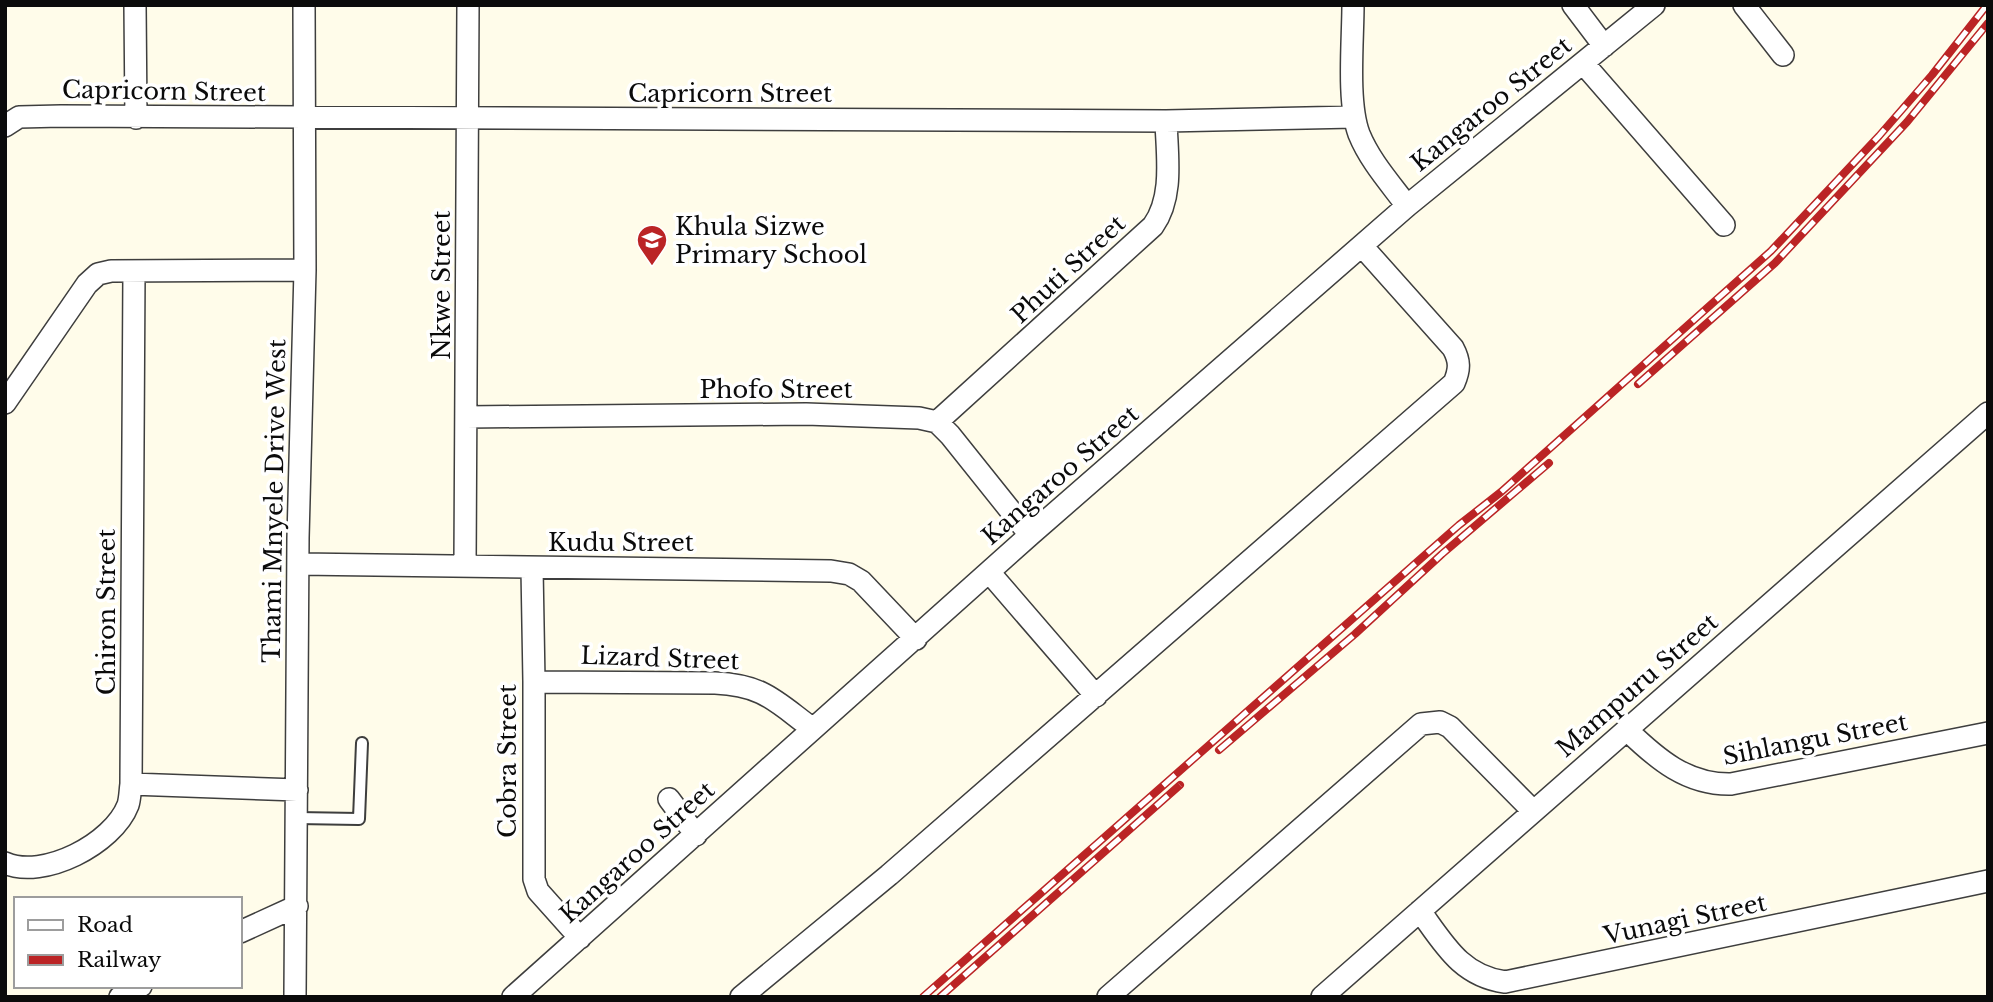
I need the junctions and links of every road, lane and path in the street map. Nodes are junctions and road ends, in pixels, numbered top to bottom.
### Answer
1 (135, 5) edge
2 (304, 5) edge
3 (468, 5) edge
4 (1353, 5) edge
5 (1573, 5) edge
6 (1654, 5) edge
7 (1744, 5) edge
8 (1604, 46) junction
9 (1783, 55) dead end
10 (1583, 63) junction
11 (1354, 117) junction
12 (136, 118) junction
13 (468, 118) junction
14 (304, 119) junction
15 (1166, 121) junction
16 (5, 126) edge
17 (1407, 206) junction
18 (1724, 225) dead end
19 (1362, 246) junction
20 (305, 270) junction
21 (134, 271) junction
22 (5, 402) edge
23 (1988, 413) edge
24 (466, 417) junction
25 (937, 422) junction
26 (1030, 535) junction
27 (299, 564) junction
28 (465, 565) junction
29 (531, 568) junction
30 (989, 572) junction
31 (916, 639) junction
32 (534, 682) junction
33 (1096, 696) junction
34 (813, 729) junction
35 (1627, 730) junction
36 (1988, 733) edge
37 (362, 743) dead end
38 (131, 784) junction
39 (296, 790) junction
40 (669, 799) dead end
41 (1533, 811) junction
42 (297, 818) junction
43 (696, 835) junction
44 (5, 863) edge
45 (1988, 881) edge
46 (296, 906) junction
47 (1420, 911) junction
48 (242, 931) edge
49 (580, 938) junction
50 (137, 988) edge
51 (120, 997) edge
52 (295, 997) edge
53 (513, 997) edge
54 (741, 997) edge
55 (1108, 997) edge
56 (1322, 997) edge

1 - 12 street
2 - 14 street, Thami Mnyele Drive West
3 - 13 street, Nkwe Street
4 - 11 street
5 - 8 street
6 - 8 street, Kangaroo Street
7 - 9 street
8 - 10 street, Kangaroo Street
10 - 17 street, Kangaroo Street
10 - 18 street
11 - 15 street, Capricorn Street
11 - 17 street
12 - 14 street, Capricorn Street
12 - 16 street, Capricorn Street
13 - 14 street, Capricorn Street
13 - 15 street, Capricorn Street
13 - 24 street, Nkwe Street
14 - 20 street, Thami Mnyele Drive West
15 - 25 street, Phuti Street
17 - 19 street, Kangaroo Street
19 - 26 street, Kangaroo Street
19 - 33 street
20 - 21 street
20 - 27 street, Thami Mnyele Drive West
21 - 22 street
21 - 38 street, Chiron Street
23 - 35 street, Mampuru Street
24 - 25 street, Phofo Street
24 - 28 street, Nkwe Street
25 - 26 street
26 - 30 street, Kangaroo Street
27 - 28 street, Kudu Street
27 - 39 street, Thami Mnyele Drive West
28 - 29 street, Kudu Street
29 - 31 street, Kudu Street
29 - 32 street, Cobra Street
30 - 31 street, Kangaroo Street
30 - 33 street
31 - 34 street, Kangaroo Street
32 - 34 street, Lizard Street
32 - 49 street, Cobra Street
33 - 54 street
34 - 43 street, Kangaroo Street
35 - 36 street, Sihlangu Street
35 - 41 street, Mampuru Street
37 - 42 lane
38 - 39 street
38 - 44 street, Chiron Street
39 - 42 street, Thami Mnyele Drive West
40 - 43 street
41 - 47 street, Mampuru Street
41 - 55 street
42 - 46 street, Thami Mnyele Drive West
43 - 49 street, Kangaroo Street
45 - 47 street, Vunagi Street
46 - 48 street
46 - 52 street, Thami Mnyele Drive West
47 - 56 street, Mampuru Street
49 - 53 street, Kangaroo Street
50 - 51 street

